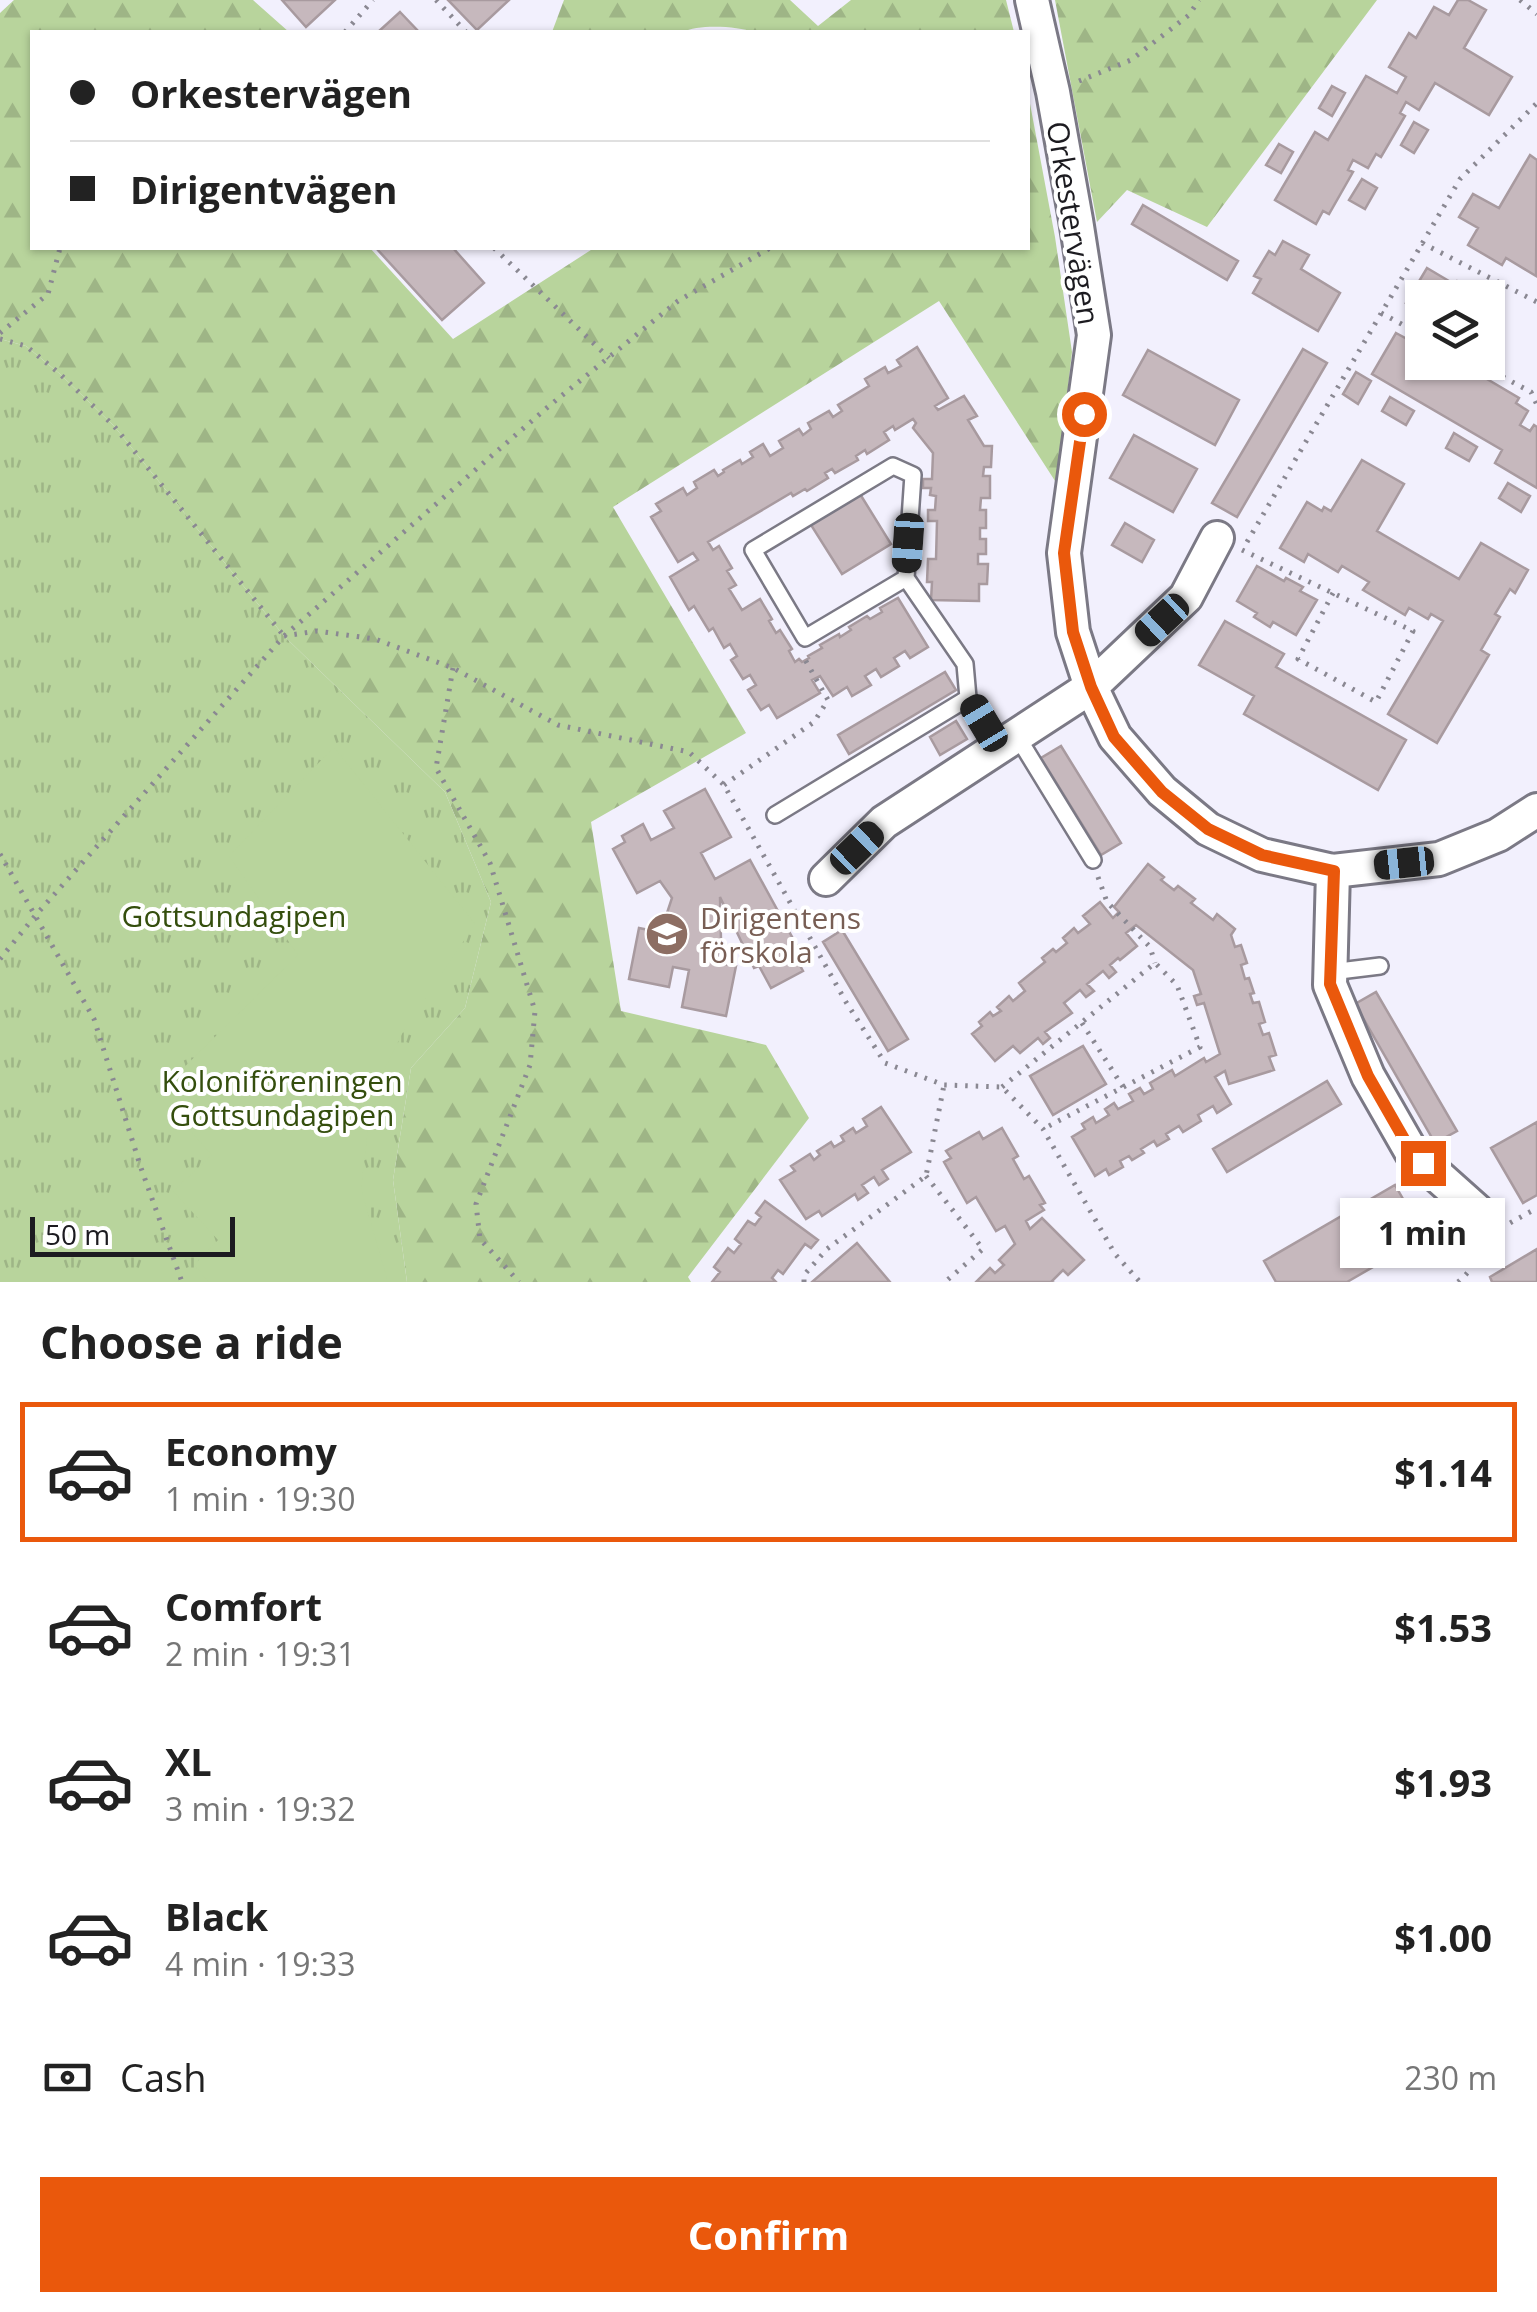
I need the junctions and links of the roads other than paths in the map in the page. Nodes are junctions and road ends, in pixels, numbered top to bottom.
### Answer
1 (1032, 0) edge
2 (1230, 544) road end
3 (906, 578) junction
4 (1091, 687) junction
5 (968, 698) junction
6 (1008, 742) junction
7 (1537, 810) edge
8 (775, 815) dead end
9 (1093, 860) road end
10 (1334, 871) junction
11 (826, 878) dead end
12 (1380, 966) dead end
13 (1331, 972) junction
14 (1490, 1219) road end

1 - 4 street, Orkestervägen
2 - 4 street
3 - 3 lane
3 - 5 lane
4 - 6 street
4 - 10 street, Orkestervägen
5 - 6 lane
5 - 8 lane
6 - 9 lane
6 - 11 street
7 - 10 street, Orkestervägen
10 - 13 street
12 - 13 lane
13 - 14 street

